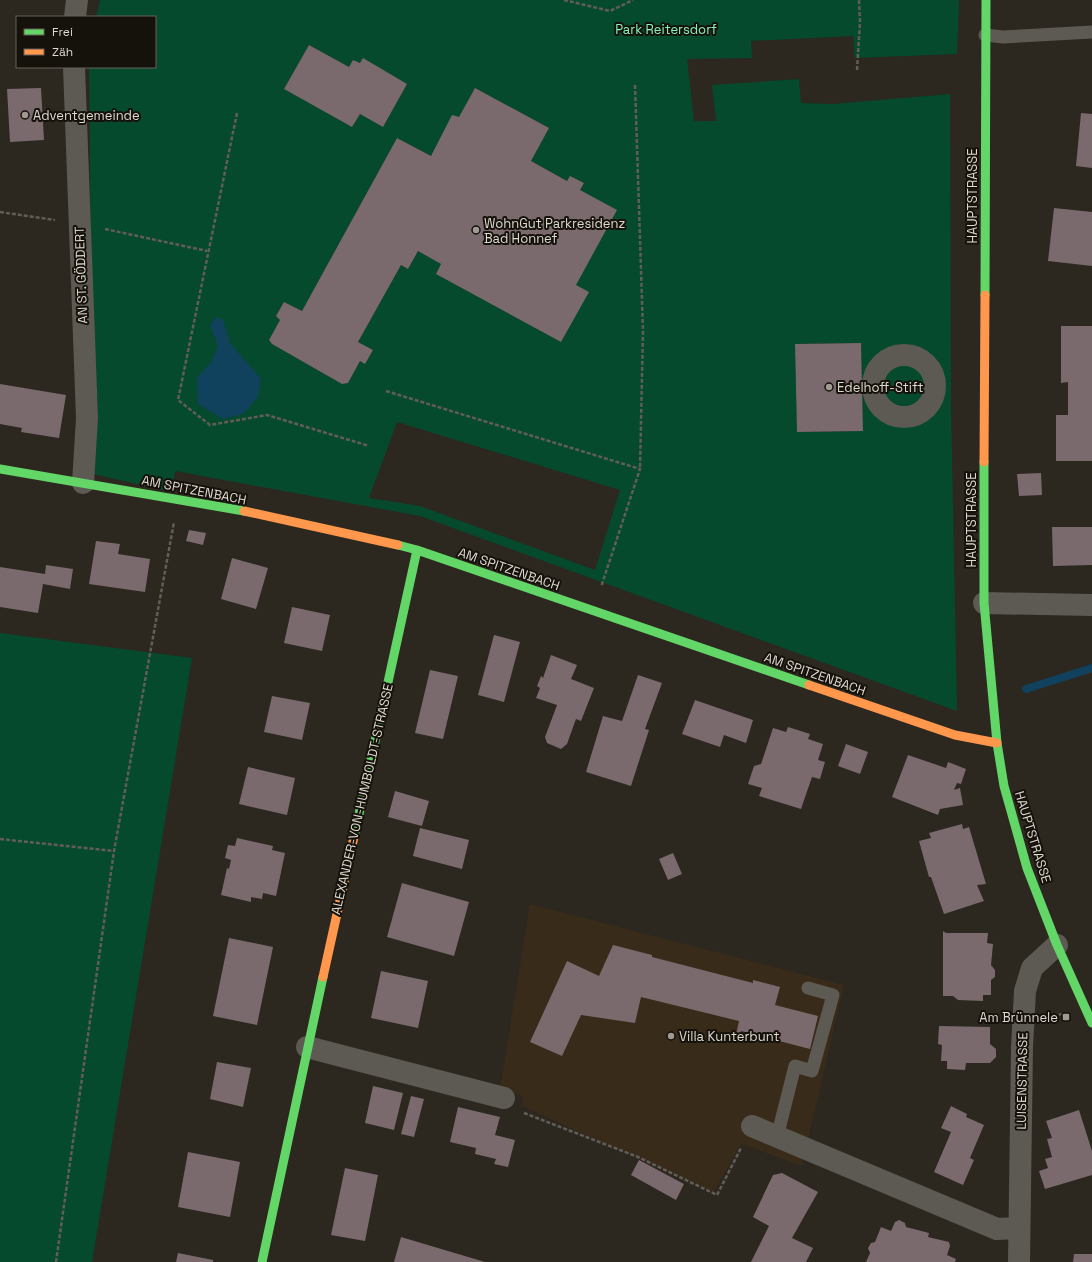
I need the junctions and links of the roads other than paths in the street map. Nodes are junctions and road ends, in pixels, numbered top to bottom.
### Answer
1 (77, 0) edge
2 (986, 0) edge
3 (75, 16) edge
4 (1092, 32) edge
5 (985, 36) junction
6 (74, 68) edge
7 (0, 469) edge
8 (83, 483) junction
9 (417, 550) junction
10 (984, 603) junction
11 (1092, 605) edge
12 (996, 743) junction
13 (1057, 946) junction
14 (808, 988) dead end
15 (1092, 1023) edge
16 (307, 1047) junction
17 (504, 1098) road end
18 (752, 1126) road end
19 (777, 1137) junction
20 (1020, 1228) junction
21 (262, 1262) edge
22 (1019, 1262) edge

1 - 3 street
2 - 5 street, HAUPTSTRASSE
4 - 5 lane
5 - 10 street, HAUPTSTRASSE
6 - 8 street, AN ST. GÖDDERT
7 - 8 street, AM SPITZENBACH
8 - 9 street, AM SPITZENBACH
9 - 12 street, AM SPITZENBACH
9 - 16 street, ALEXANDER-VON-HUMBOLDT-STRASSE
10 - 11 street
10 - 12 street, HAUPTSTRASSE
12 - 13 street, HAUPTSTRASSE
13 - 15 street, HAUPTSTRASSE
13 - 20 street, LUISENSTRASSE
14 - 19 lane
16 - 17 street
16 - 21 street, ALEXANDER-VON-HUMBOLDT-STRASSE
18 - 19 street
19 - 20 street
20 - 22 street, LUISENSTRASSE

